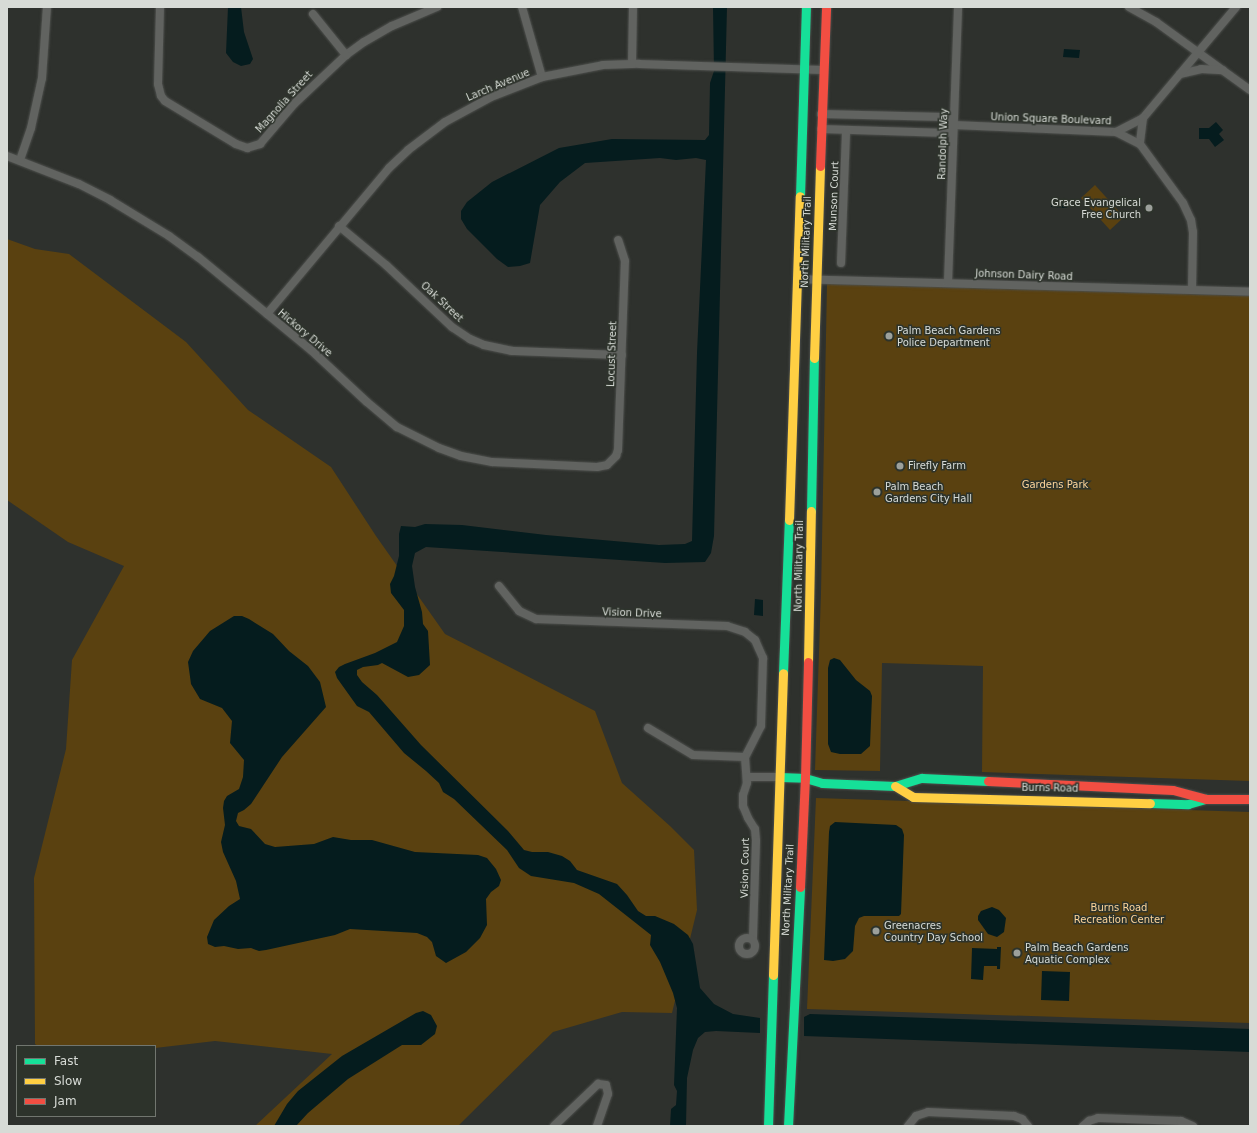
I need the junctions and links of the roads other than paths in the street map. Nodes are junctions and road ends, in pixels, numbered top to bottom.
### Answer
1 (47, 7) edge
2 (160, 7) edge
3 (437, 7) edge
4 (522, 7) edge
5 (634, 7) edge
6 (806, 7) edge
7 (826, 7) edge
8 (958, 7) edge
9 (1129, 7) edge
10 (1236, 7) edge
11 (313, 14) dead end
12 (1199, 52) junction
13 (346, 55) junction
14 (632, 64) junction
15 (804, 69) junction
16 (823, 70) junction
17 (1223, 70) junction
18 (1180, 74) junction
19 (542, 77) junction
20 (1250, 90) edge
21 (822, 114) junction
22 (1143, 118) junction
23 (954, 125) junction
24 (821, 129) junction
25 (846, 130) junction
26 (1116, 132) junction
27 (1140, 144) junction
28 (7, 156) edge
29 (20, 160) junction
30 (339, 226) junction
31 (618, 240) dead end
32 (841, 263) dead end
33 (797, 279) junction
34 (816, 279) junction
35 (948, 282) junction
36 (1192, 290) junction
37 (1250, 292) edge
38 (267, 314) junction
39 (622, 355) junction
40 (607, 465) joint
41 (498, 586) dead end
42 (648, 728) dead end
43 (745, 758) junction
44 (747, 777) junction
45 (780, 777) junction
46 (805, 778) junction
47 (895, 786) junction
48 (1206, 799) junction
49 (1250, 799) edge
50 (753, 939) dead end
51 (1027, 1124) edge
52 (1083, 1125) edge
53 (554, 1126) edge
54 (597, 1126) edge
55 (768, 1126) edge
56 (788, 1126) edge
57 (908, 1126) edge
58 (1193, 1126) edge

1 - 29 street
2 - 13 street, Magnolia Street
3 - 13 street, Magnolia Street
4 - 19 street
5 - 14 street
6 - 15 main road, North Military Trail
7 - 16 main road, North Military Trail
8 - 23 street, Randolph Way
9 - 12 street
10 - 12 street, Union Square Boulevard
11 - 13 street
12 - 17 street
12 - 18 street, Union Square Boulevard
14 - 15 street, Larch Avenue
14 - 19 street, Larch Avenue
15 - 16 street, Larch Avenue
15 - 33 main road, North Military Trail
16 - 21 main road, North Military Trail
17 - 18 street
17 - 20 street
18 - 22 street, Union Square Boulevard
19 - 30 street, Larch Avenue
21 - 23 street, Union Square Boulevard
21 - 24 main road, North Military Trail
22 - 26 street, Union Square Boulevard
22 - 27 street
23 - 25 street, Union Square Boulevard
23 - 26 street, Union Square Boulevard
23 - 35 street, Randolph Way
24 - 25 street, Union Square Boulevard
24 - 34 main road, North Military Trail
25 - 32 street, Munson Court
26 - 27 street
27 - 36 street
28 - 29 street, Hickory Drive
29 - 38 street, Hickory Drive
30 - 38 street, Larch Avenue
30 - 39 street, Oak Street
31 - 39 street, Locust Street
33 - 34 street, Johnson Dairy Road
33 - 45 main road, North Military Trail
34 - 35 street, Johnson Dairy Road
34 - 46 main road, North Military Trail
35 - 36 street, Johnson Dairy Road
36 - 37 street, Johnson Dairy Road
38 - 40 street, Hickory Drive
39 - 40 street, Locust Street
41 - 43 street, Vision Drive
42 - 43 street
43 - 44 street
44 - 45 street
44 - 50 street, Vision Court
45 - 46 main road, Burns Road
45 - 55 main road, North Military Trail
46 - 47 main road, Burns Road
46 - 56 main road, North Military Trail
47 - 48 main road, Burns Road
47 - 48 main road, Burns Road
48 - 49 main road, Burns Road
51 - 57 street
52 - 58 street
53 - 54 street

